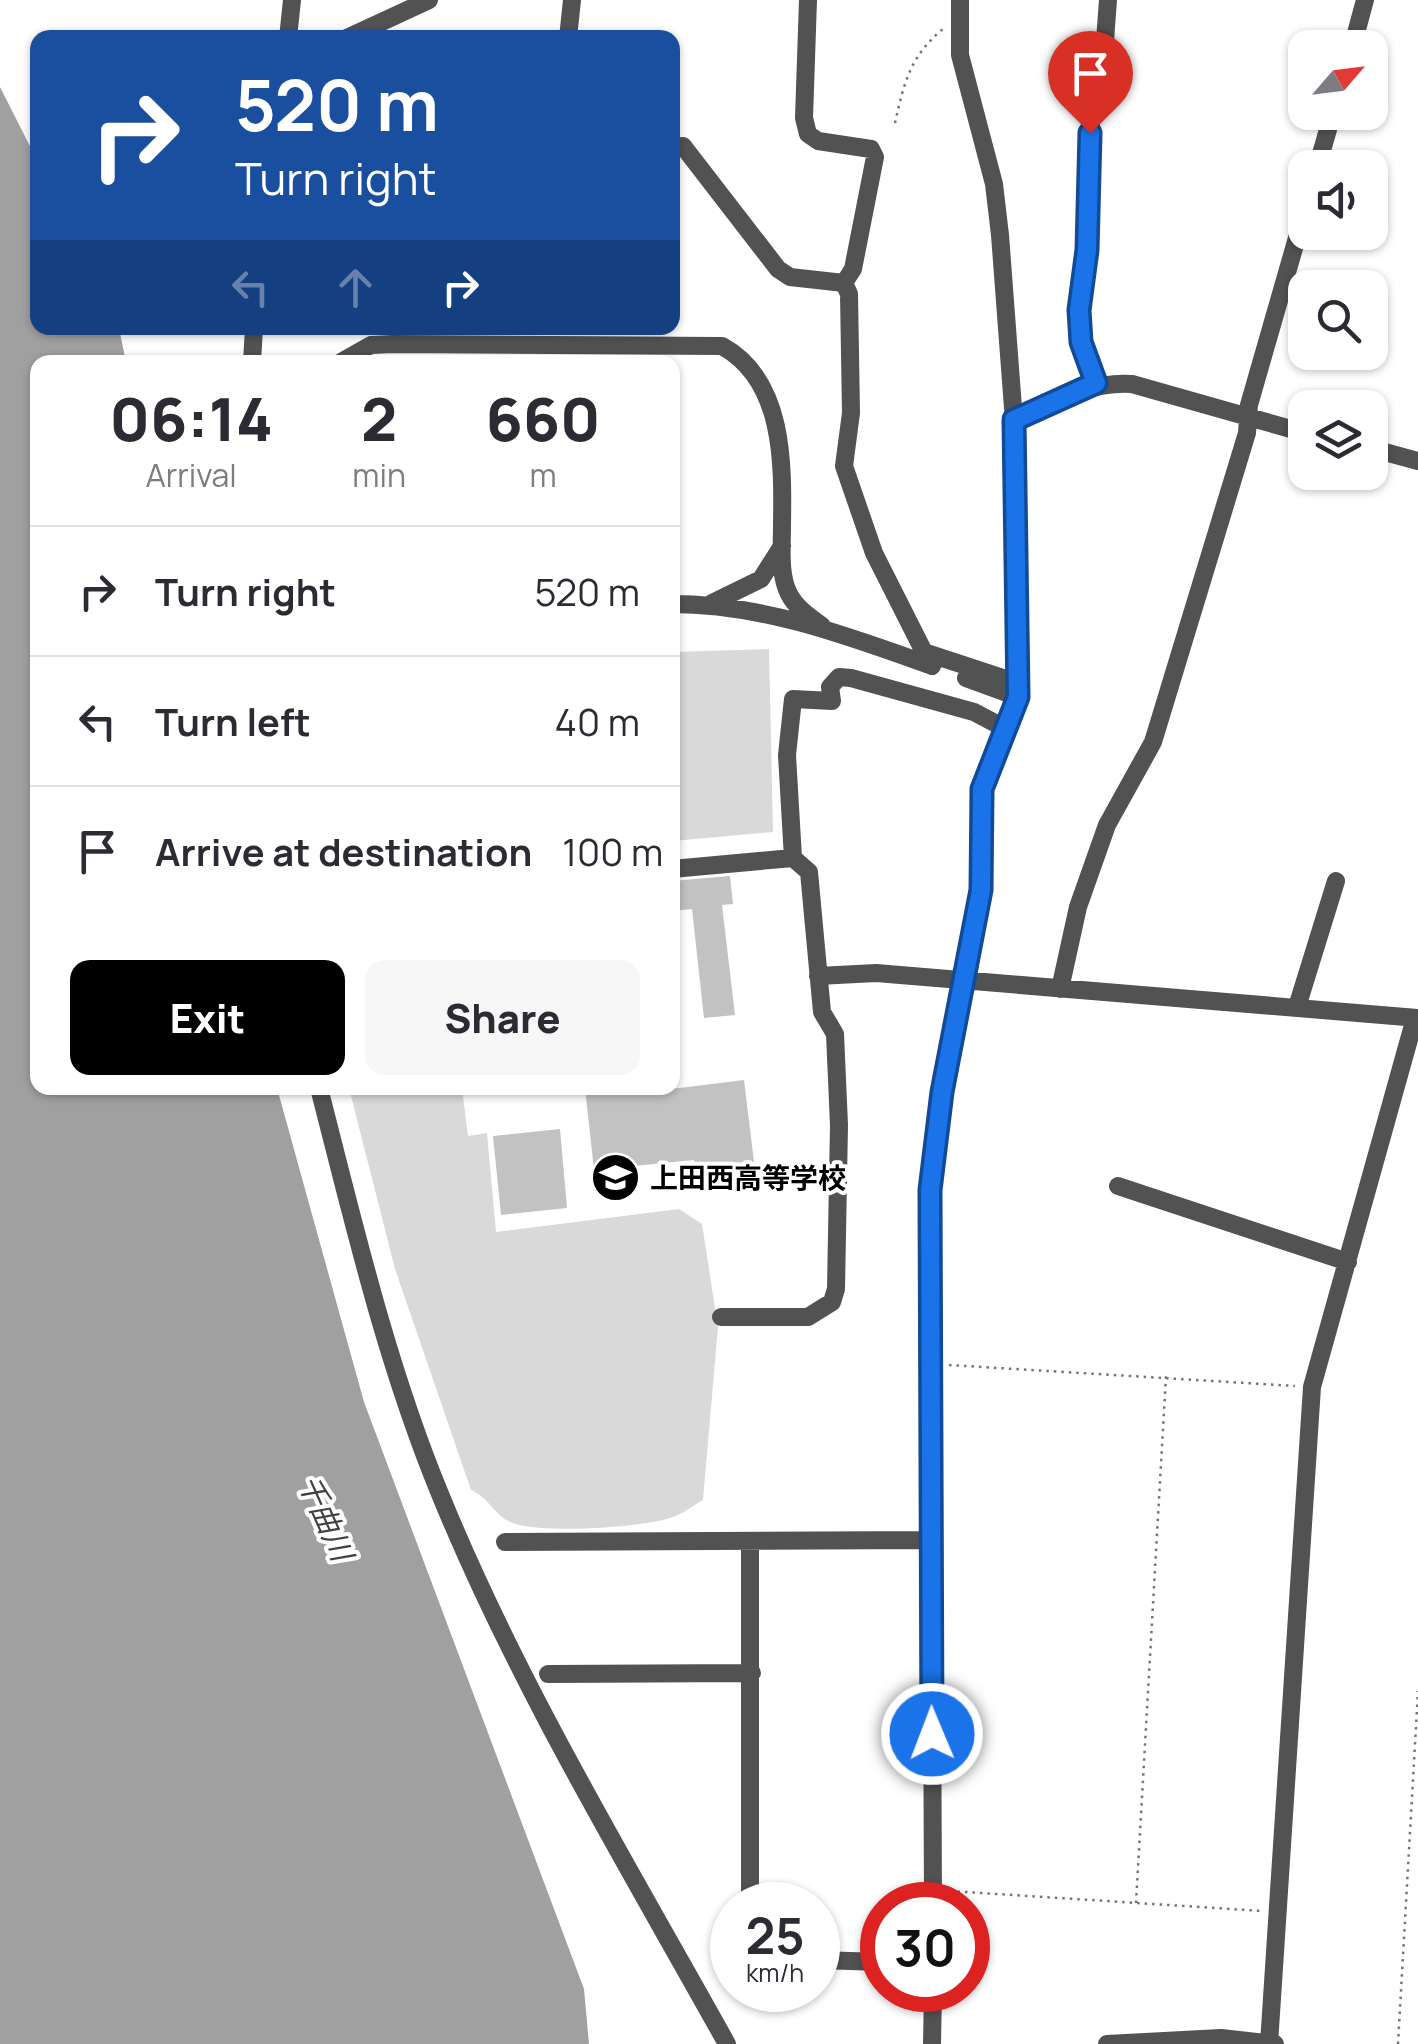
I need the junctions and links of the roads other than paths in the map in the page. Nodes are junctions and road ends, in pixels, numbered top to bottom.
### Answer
1 (292, 0) edge
2 (429, 0) edge
3 (572, 0) edge
4 (808, 0) edge
5 (1108, 0) edge
6 (1365, 0) edge
7 (960, 8) edge
8 (289, 30) edge
9 (364, 30) edge
10 (569, 30) edge
11 (1357, 30) edge
12 (680, 146) edge
13 (1294, 250) edge
14 (844, 283) junction
15 (586, 336) edge
16 (353, 355) edge
17 (1096, 383) junction
18 (1250, 416) junction
19 (1014, 420) junction
20 (1288, 428) edge
21 (1388, 453) edge
22 (1418, 461) edge
23 (782, 546) junction
24 (680, 604) edge
25 (710, 604) junction
26 (822, 626) junction
27 (1018, 690) junction
28 (1008, 730) junction
29 (793, 858) junction
30 (680, 869) edge
31 (1336, 881) dead end
32 (818, 976) junction
33 (965, 981) junction
34 (1060, 989) junction
35 (1297, 1006) junction
36 (1417, 1018) edge
37 (321, 1095) edge
38 (1118, 1186) dead end
39 (1348, 1262) junction
40 (721, 1317) dead end
41 (929, 1540) junction
42 (506, 1542) dead end
43 (750, 1544) junction
44 (752, 1673) junction
45 (548, 1674) dead end
46 (750, 1882) edge
47 (933, 1882) edge
48 (933, 2012) edge
49 (1271, 2043) edge
50 (727, 2044) edge
51 (932, 2044) edge
52 (1108, 2044) edge

1 - 8 street
2 - 9 street
3 - 10 street
4 - 14 street
5 - 17 street
6 - 11 street
7 - 19 street
12 - 14 street
13 - 18 street
14 - 27 street
15 - 16 street
15 - 23 street
17 - 18 street
17 - 19 street
18 - 20 street
18 - 34 street
19 - 27 street
21 - 22 street
23 - 25 street
23 - 26 street
24 - 25 street
25 - 26 street
26 - 27 street
27 - 28 street
28 - 29 street
28 - 33 street
29 - 30 street
29 - 32 street
31 - 35 street
32 - 33 street
32 - 40 street
33 - 34 street
33 - 41 street
34 - 35 street
35 - 36 street
36 - 39 street
37 - 50 street
38 - 39 street
39 - 49 street
41 - 43 street
41 - 47 street
42 - 43 street
43 - 44 street
44 - 45 street
44 - 46 street
48 - 51 street
49 - 52 street

